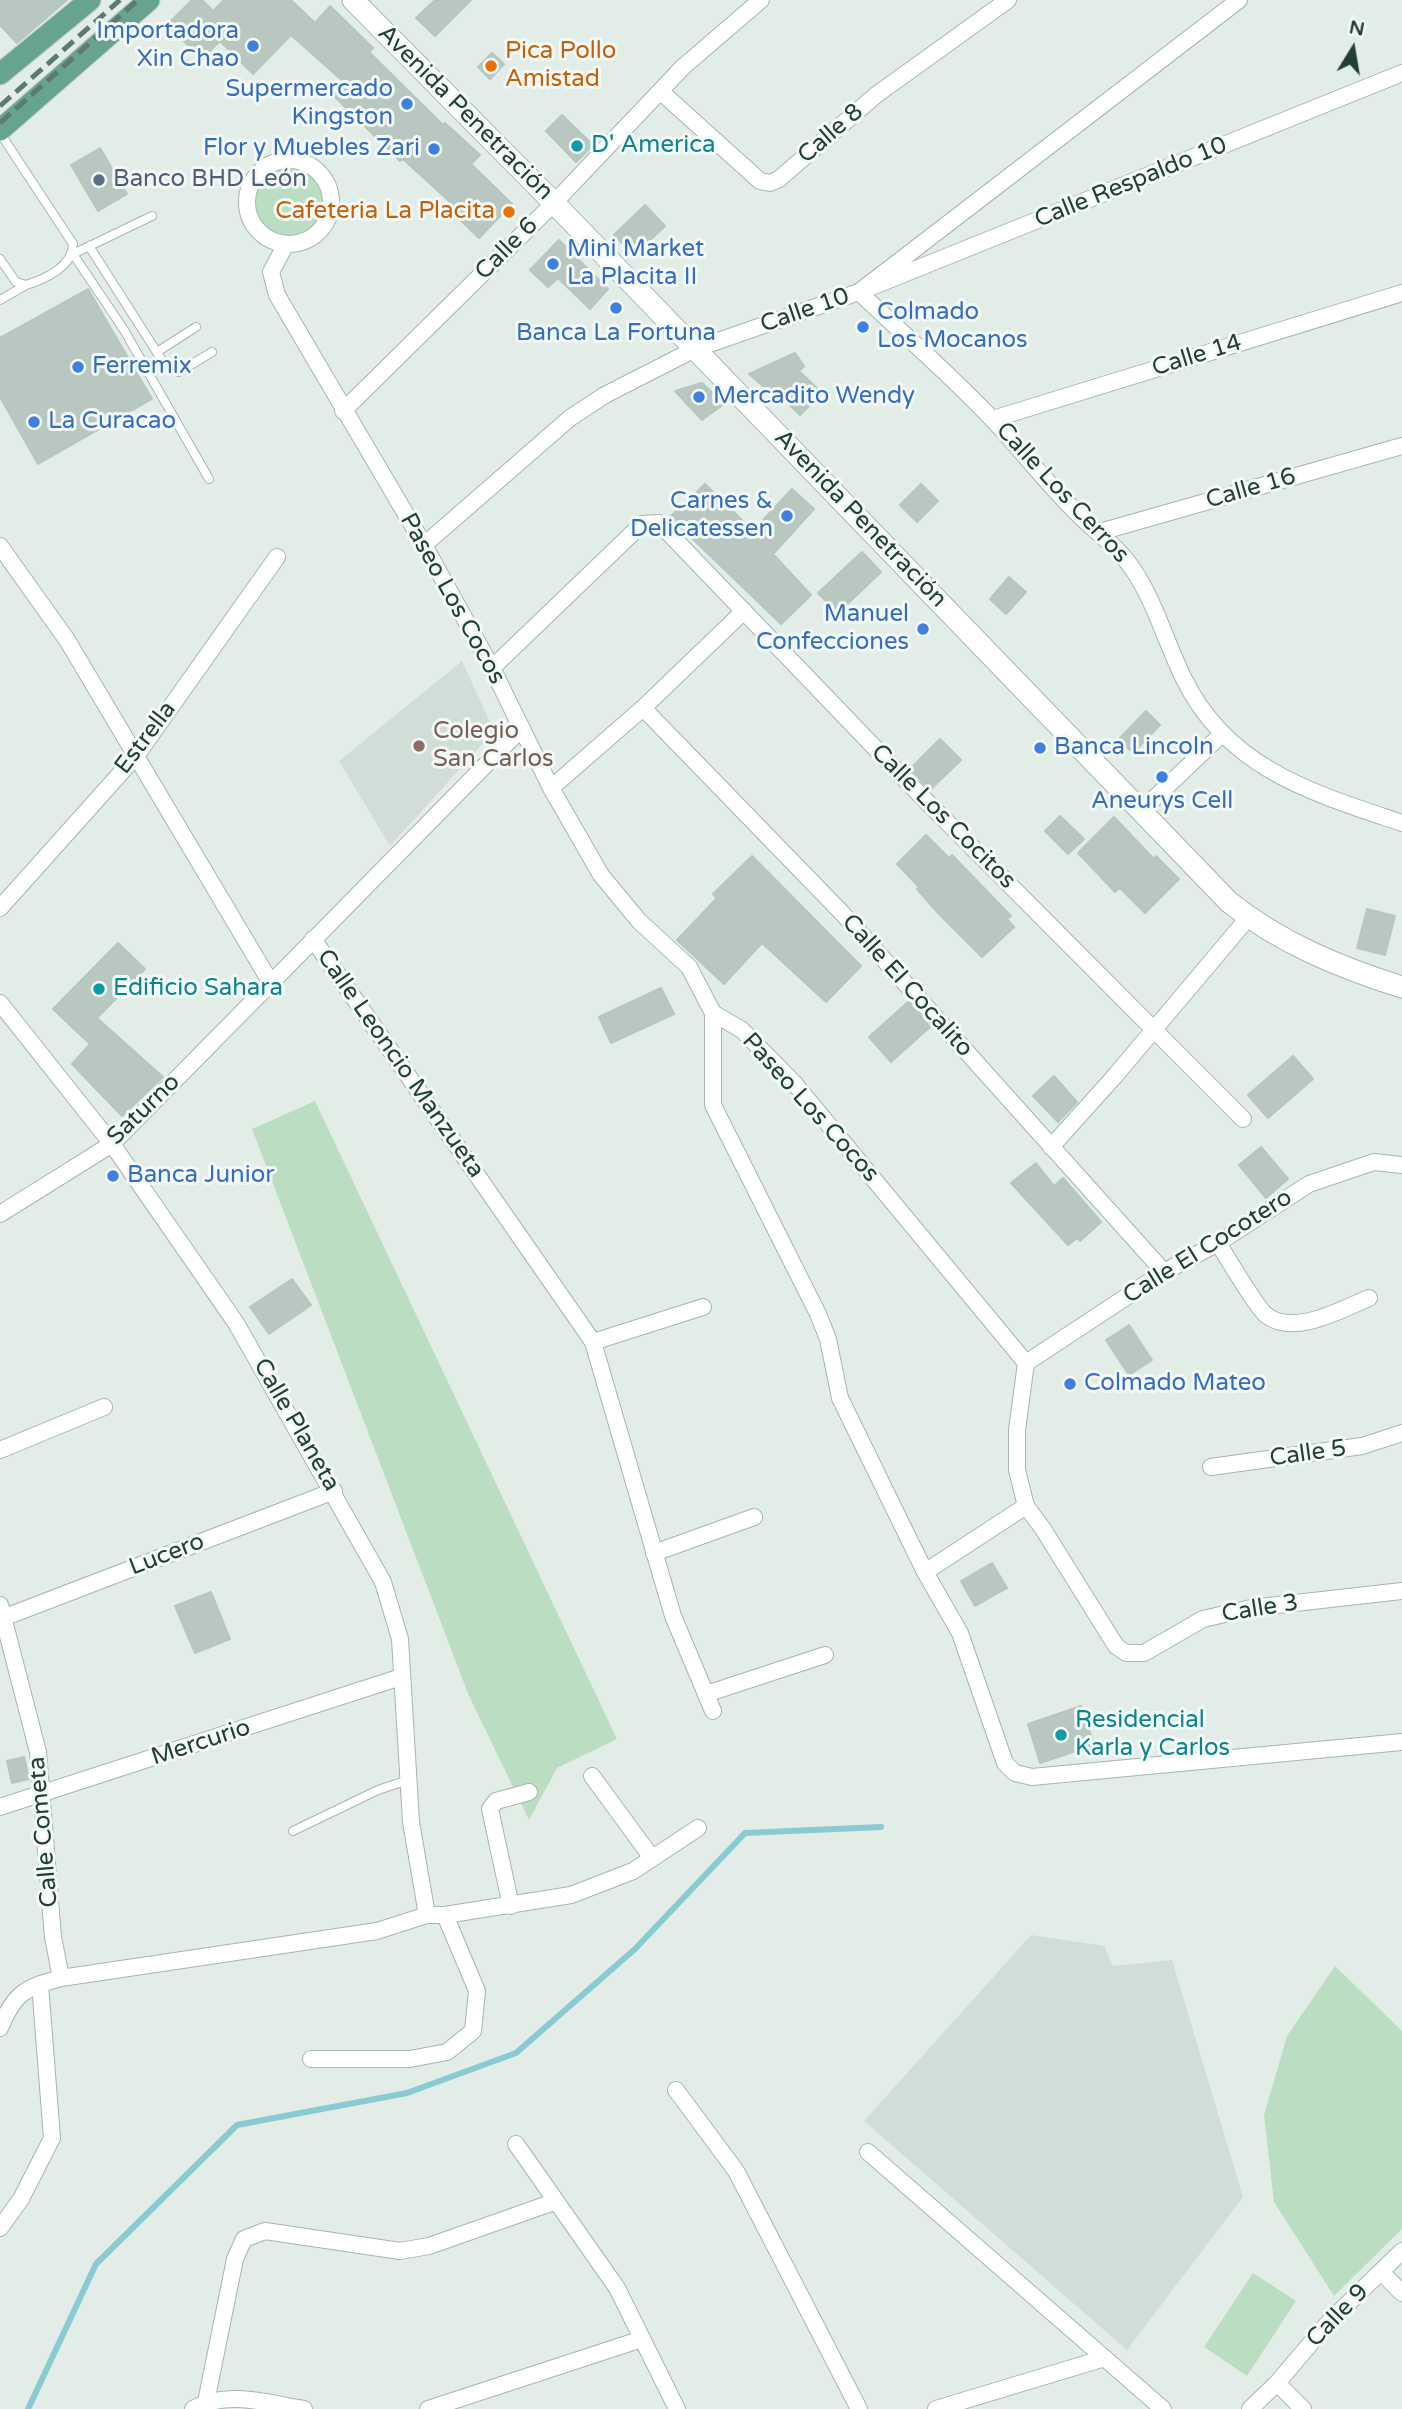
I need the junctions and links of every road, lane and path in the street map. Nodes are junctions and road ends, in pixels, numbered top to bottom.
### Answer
1 (90, 0) edge
2 (149, 0) edge
3 (354, 0) edge
4 (761, 0) edge
5 (1008, 0) edge
6 (1239, 0) edge
7 (1402, 73) edge
8 (0, 74) edge
9 (660, 91) junction
10 (0, 132) edge
11 (554, 202) junction
12 (152, 216) dead end
13 (286, 244) junction
14 (89, 246) junction
15 (73, 254) junction
16 (0, 259) edge
17 (26, 285) junction
18 (859, 292) junction
19 (1402, 293) edge
20 (0, 300) edge
21 (197, 327) dead end
22 (695, 349) junction
23 (157, 352) junction
24 (212, 352) dead end
25 (343, 411) junction
26 (993, 419) junction
27 (1402, 446) edge
28 (209, 479) dead end
29 (1100, 532) junction
30 (424, 545) junction
31 (0, 546) edge
32 (276, 556) dead end
33 (744, 611) junction
34 (492, 668) junction
35 (643, 708) junction
36 (521, 729) junction
37 (1220, 735) junction
38 (136, 756) junction
39 (551, 788) junction
40 (1141, 811) junction
41 (1402, 823) edge
42 (0, 908) edge
43 (1248, 918) junction
44 (313, 939) junction
45 (271, 983) junction
46 (1402, 988) edge
47 (0, 1003) edge
48 (713, 1013) junction
49 (1153, 1028) junction
50 (1243, 1119) dead end
51 (113, 1144) junction
52 (1051, 1147) junction
53 (1402, 1165) edge
54 (0, 1214) edge
55 (1218, 1243) junction
56 (1164, 1272) junction
57 (1368, 1298) dead end
58 (703, 1307) dead end
59 (593, 1342) junction
60 (1026, 1363) junction
61 (104, 1407) dead end
62 (1402, 1433) edge
63 (0, 1450) edge
64 (1211, 1467) dead end
65 (334, 1491) junction
66 (1026, 1506) junction
67 (754, 1517) dead end
68 (654, 1553) junction
69 (925, 1572) junction
70 (1402, 1591) edge
71 (1, 1614) edge
72 (825, 1655) dead end
73 (401, 1677) junction
74 (706, 1694) junction
75 (713, 1711) dead end
76 (1402, 1742) edge
77 (592, 1776) dead end
78 (408, 1780) junction
79 (529, 1793) dead end
80 (43, 1795) junction
81 (0, 1807) edge
82 (698, 1828) dead end
83 (293, 1831) dead end
84 (652, 1858) junction
85 (511, 1906) junction
86 (427, 1915) junction
87 (445, 1915) junction
88 (61, 1978) junction
89 (40, 1984) junction
90 (0, 2028) edge
91 (310, 2059) dead end
92 (676, 2090) dead end
93 (516, 2144) dead end
94 (868, 2152) dead end
95 (554, 2202) junction
96 (0, 2228) edge
97 (1402, 2251) edge
98 (1381, 2272) junction
99 (1402, 2292) edge
100 (642, 2339) junction
101 (1105, 2358) junction
102 (1277, 2384) junction
103 (199, 2405) edge
104 (303, 2409) edge
105 (428, 2409) edge
106 (677, 2409) edge
107 (859, 2409) edge
108 (936, 2409) edge
109 (1163, 2409) edge
110 (1250, 2409) edge
111 (1303, 2409) edge

1 - 8 main road
2 - 10 main road
3 - 11 street, Avenida Penetración
4 - 9 street, Calle 6
5 - 9 street, Calle 8
6 - 18 street, Calle 10
7 - 18 street, Calle Respaldo 10
9 - 11 street, Calle 6
10 - 15 lane
11 - 22 street, Avenida Penetración
11 - 25 street, Calle 6
12 - 14 lane
13 - 13 street
13 - 25 street, Paseo Los Cocos
14 - 15 lane
14 - 23 lane
15 - 17 lane
15 - 28 lane
16 - 17 lane
17 - 20 lane
18 - 22 street, Calle 10
18 - 26 street, Calle Los Cerros
19 - 26 street, Calle 14
21 - 23 lane
22 - 30 street, Calle 10
22 - 40 street, Avenida Penetración
23 - 24 lane
25 - 30 street, Paseo Los Cocos
26 - 29 street, Calle Los Cerros
27 - 29 street, Calle 16
29 - 37 street, Calle Los Cerros
30 - 34 street, Paseo Los Cocos
31 - 38 street
32 - 38 street, Estrella
33 - 34 street, Calle Los Cocitos
33 - 35 street
33 - 49 street, Calle Los Cocitos
34 - 36 street, Paseo Los Cocos
35 - 39 street
35 - 52 street, Calle El Cocalito
36 - 39 street, Paseo Los Cocos
36 - 44 street
37 - 40 street
37 - 41 street, Calle Los Cerros
38 - 42 street, Estrella
38 - 45 street
39 - 48 street, Paseo Los Cocos
40 - 43 street, Avenida Penetración
43 - 46 street, Avenida Penetración
43 - 49 street
44 - 45 street, Calle Leoncio Manzueta
44 - 59 street, Calle Leoncio Manzueta
45 - 51 street, Saturno
47 - 51 street, Calle Planeta
48 - 60 street, Paseo Los Cocos
48 - 69 street
49 - 50 street, Calle Los Cocitos
49 - 52 street
51 - 54 street, Saturno
51 - 65 street, Calle Planeta
52 - 56 street, Calle El Cocalito
53 - 55 street, Calle El Cocotero
55 - 56 street, Calle El Cocotero
55 - 57 street
56 - 60 street, Calle El Cocotero
58 - 59 street
59 - 68 street, Calle Leoncio Manzueta
60 - 66 street
61 - 63 street
62 - 64 street, Calle 5
65 - 71 street, Lucero
65 - 73 street, Calle Planeta
66 - 69 street
66 - 70 street, Calle 3
67 - 68 street
68 - 74 street, Calle Leoncio Manzueta
69 - 76 street
71 - 80 street, Calle Cometa
72 - 74 street
73 - 78 street, Calle Planeta
73 - 80 street, Mercurio
74 - 75 street, Calle Leoncio Manzueta
77 - 84 street
78 - 83 lane
78 - 86 street, Calle Planeta
79 - 85 street
80 - 81 street, Mercurio
80 - 88 street, Calle Cometa
82 - 84 street
84 - 85 street
85 - 87 street
86 - 87 street
86 - 88 street
87 - 91 street
88 - 89 street
89 - 90 street
89 - 96 street
92 - 107 street
93 - 95 street
94 - 101 street
95 - 100 street
95 - 103 street
97 - 98 street, Calle 9
98 - 99 street
98 - 102 street, Calle 9
100 - 105 street
100 - 106 street
101 - 108 street
101 - 109 street
102 - 110 street, Calle 9
102 - 111 street
103 - 104 street

